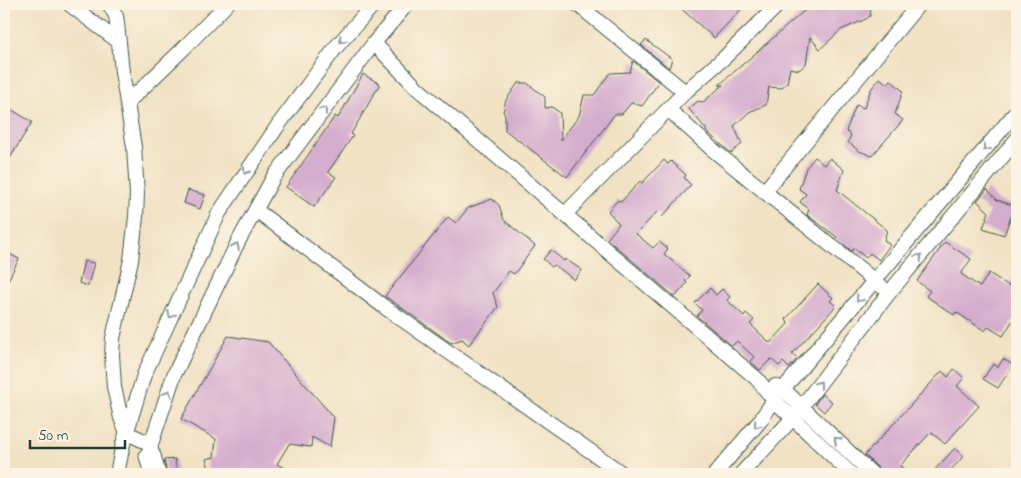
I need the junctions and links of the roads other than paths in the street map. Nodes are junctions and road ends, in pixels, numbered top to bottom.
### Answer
1 (68, 4) edge
2 (109, 4) edge
3 (227, 4) edge
4 (374, 4) edge
5 (407, 4) edge
6 (779, 4) edge
7 (919, 4) edge
8 (586, 7) edge
9 (119, 42) junction
10 (374, 43) junction
11 (686, 92) junction
12 (127, 103) junction
13 (668, 109) junction
14 (1017, 110) edge
15 (1017, 139) edge
16 (764, 192) junction
17 (256, 210) junction
18 (565, 214) junction
19 (874, 280) junction
20 (889, 293) junction
21 (779, 394) junction
22 (802, 406) junction
23 (792, 418) junction
24 (127, 433) junction
25 (151, 462) edge
26 (117, 474) edge
27 (623, 474) edge
28 (714, 474) edge
29 (741, 474) edge
30 (851, 474) edge
31 (872, 474) edge

1 - 9 street
2 - 9 street
3 - 12 street
4 -> 24 street
5 - 10 street
6 - 11 street
7 - 16 street
8 - 11 street
9 - 12 street
17 -> 10 street
10 - 18 street
11 - 13 street
12 - 24 street
13 - 16 street
13 - 18 street
14 -> 19 street
20 -> 15 street
16 - 19 street
25 -> 17 street
17 - 27 street
18 - 21 street
19 - 20 street
19 -> 21 street
22 -> 20 street
21 - 22 street
21 - 23 street
21 -> 28 street
22 - 23 street
31 -> 22 street
23 - 29 street
23 - 30 street
24 - 25 street
24 - 26 street

